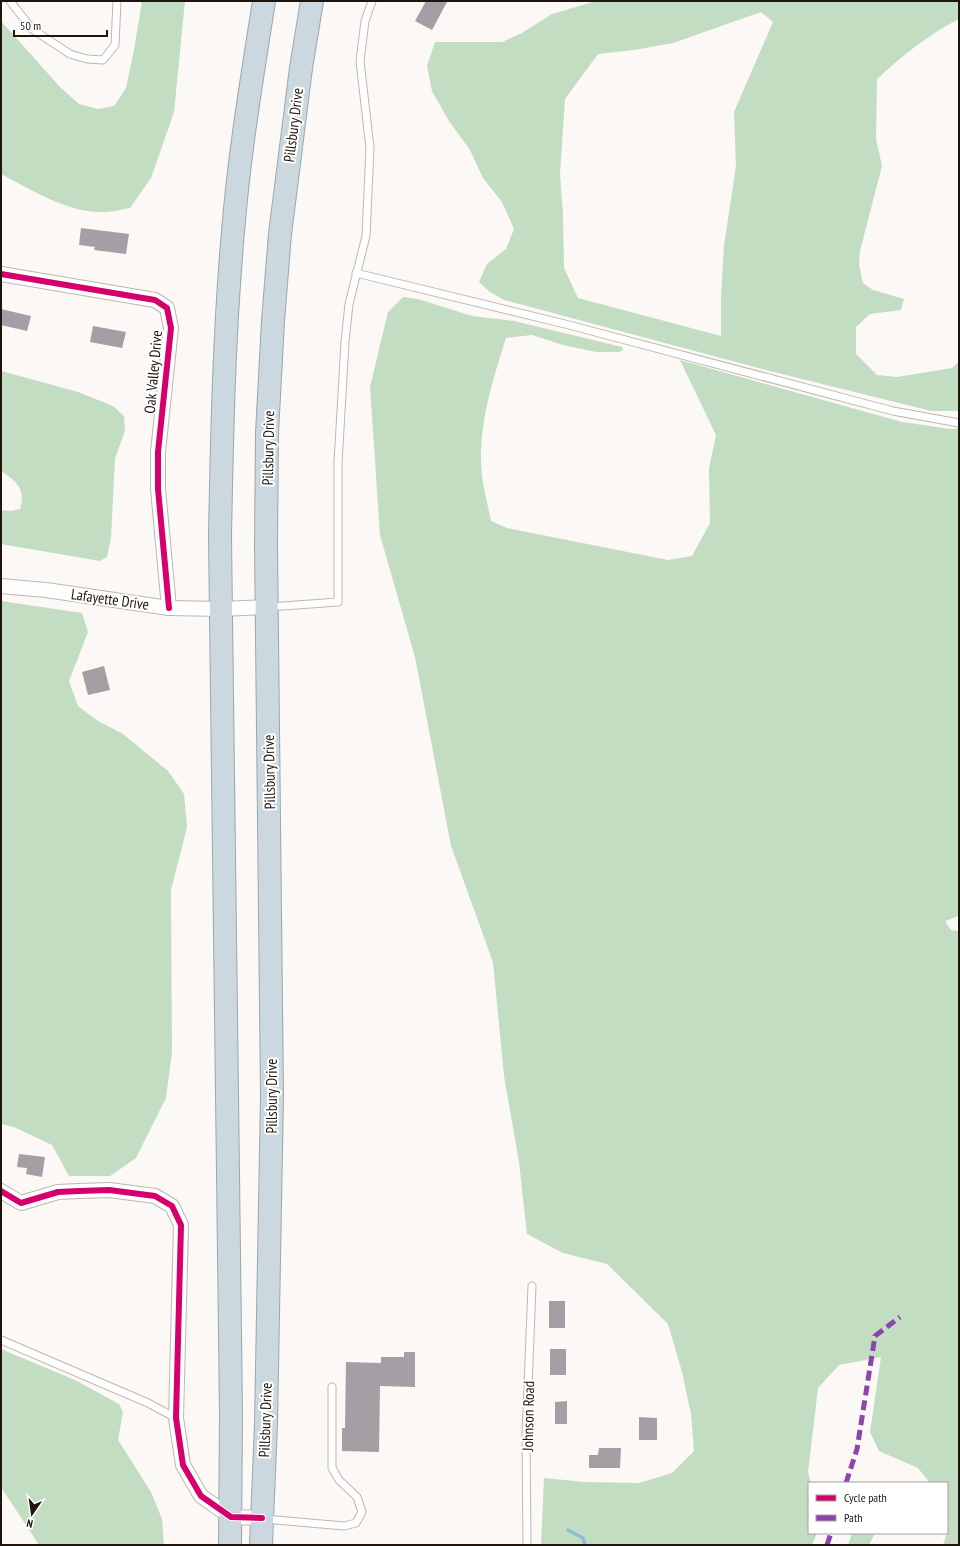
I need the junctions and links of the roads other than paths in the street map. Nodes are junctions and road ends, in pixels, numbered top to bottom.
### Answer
1 (10, 1) edge
2 (117, 1) edge
3 (264, 1) edge
4 (312, 1) edge
5 (372, 1) edge
6 (356, 273) junction
7 (1, 274) edge
8 (959, 423) edge
9 (1, 586) edge
10 (267, 607) junction
11 (169, 608) junction
12 (221, 609) junction
13 (1, 1191) edge
14 (532, 1286) dead end
15 (1, 1340) edge
16 (332, 1387) dead end
17 (176, 1418) junction
18 (231, 1516) junction
19 (262, 1518) junction
20 (230, 1545) edge
21 (261, 1545) edge
22 (528, 1545) edge

1 - 2 lane
3 - 12 highway
4 - 10 highway, Pillsbury Drive
5 - 6 lane
6 - 8 lane
6 - 10 lane
7 - 11 street, Oak Valley Drive
9 - 11 street, Lafayette Drive
10 - 12 street, Lafayette Drive
10 - 19 highway, Pillsbury Drive
11 - 12 street, Lafayette Drive
12 - 18 highway
13 - 17 street
14 - 22 lane, Johnson Road
15 - 17 lane
16 - 19 lane
17 - 18 street
18 - 19 street
18 - 20 highway
19 - 21 highway, Pillsbury Drive

